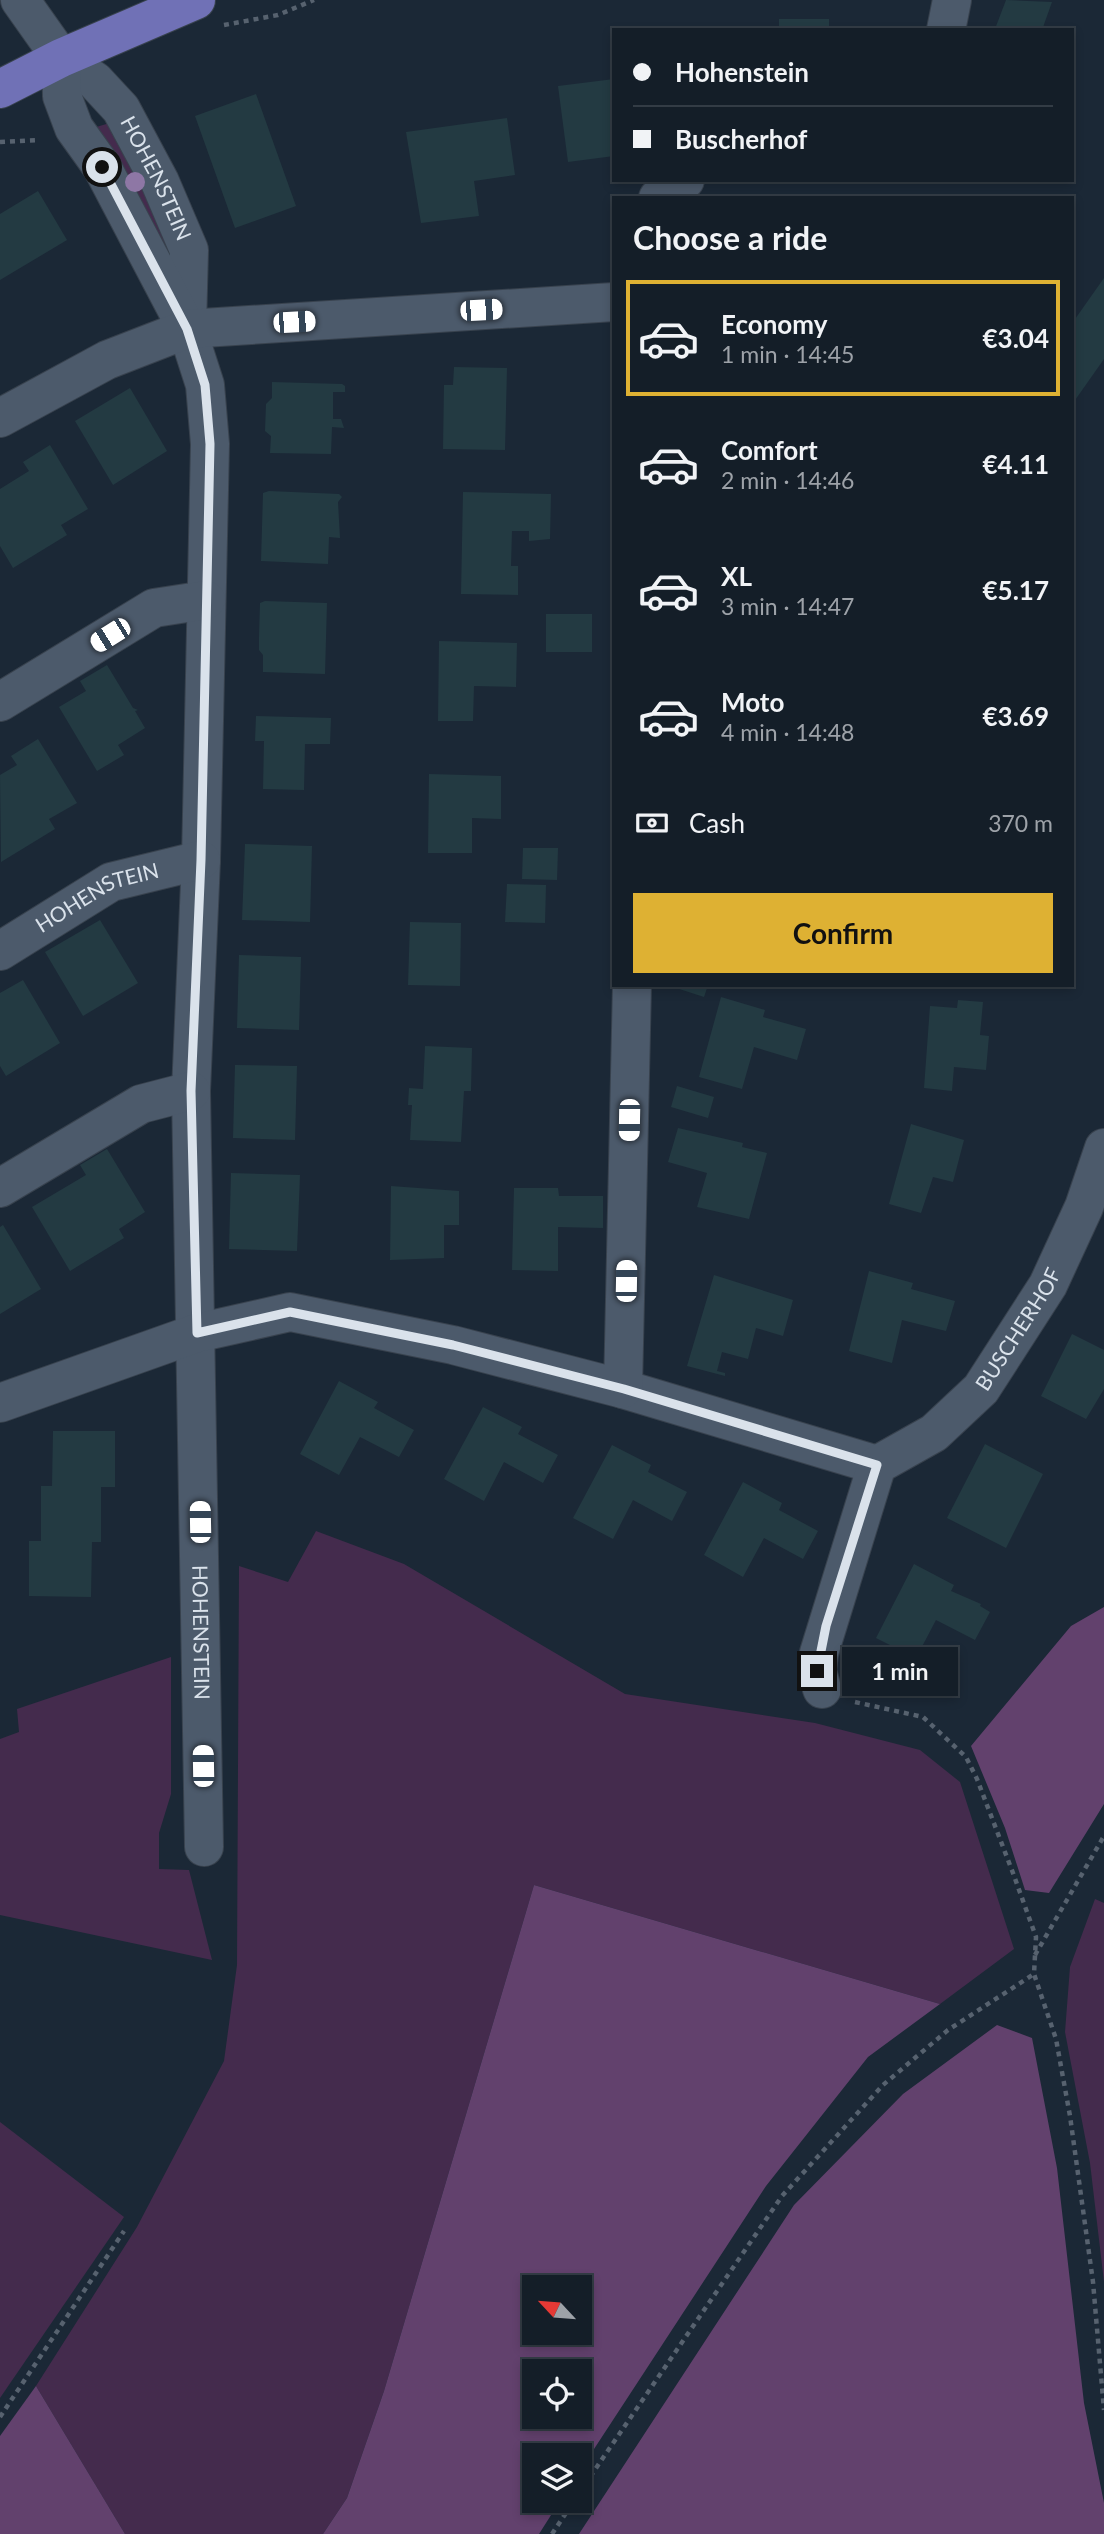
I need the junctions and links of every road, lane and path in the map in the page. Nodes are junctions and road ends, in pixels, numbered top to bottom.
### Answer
1 (20, 0) edge
2 (314, 0) edge
3 (952, 0) edge
4 (206, 14) edge
5 (946, 28) edge
6 (61, 58) junction
7 (0, 89) edge
8 (676, 182) edge
9 (660, 196) edge
10 (612, 302) edge
11 (187, 329) junction
12 (0, 418) edge
13 (206, 600) junction
14 (0, 702) edge
15 (201, 860) junction
16 (0, 951) edge
17 (632, 987) edge
18 (191, 1091) junction
19 (1104, 1148) edge
20 (0, 1188) edge
21 (197, 1333) junction
22 (624, 1389) junction
23 (0, 1403) edge
24 (877, 1465) junction
25 (822, 1689) joint
26 (1104, 1836) edge
27 (204, 1847) dead end
28 (1034, 1956) junction
29 (1034, 1974) junction
30 (124, 2231) dead end
31 (1104, 2410) edge
32 (0, 2417) edge
33 (592, 2474) edge
34 (566, 2513) edge
35 (552, 2534) edge

1 - 6 street, HOHENSTEIN
2 - 4 path
3 - 5 street
4 - 6 main road
6 - 7 main road
6 - 11 street, HOHENSTEIN
6 - 11 street, HOHENSTEIN
8 - 9 street
10 - 11 street
11 - 12 street
11 - 13 street, HOHENSTEIN
13 - 14 street
13 - 15 street, HOHENSTEIN
15 - 16 street, HOHENSTEIN
15 - 18 street, HOHENSTEIN
17 - 22 street
18 - 20 street
18 - 21 street, HOHENSTEIN
19 - 24 street, BUSCHERHOF
21 - 22 street
21 - 23 street
21 - 27 street, HOHENSTEIN
22 - 24 street
24 - 25 street
25 - 28 path
26 - 28 path
28 - 29 path
29 - 31 path
29 - 33 path
30 - 32 path
34 - 35 path

